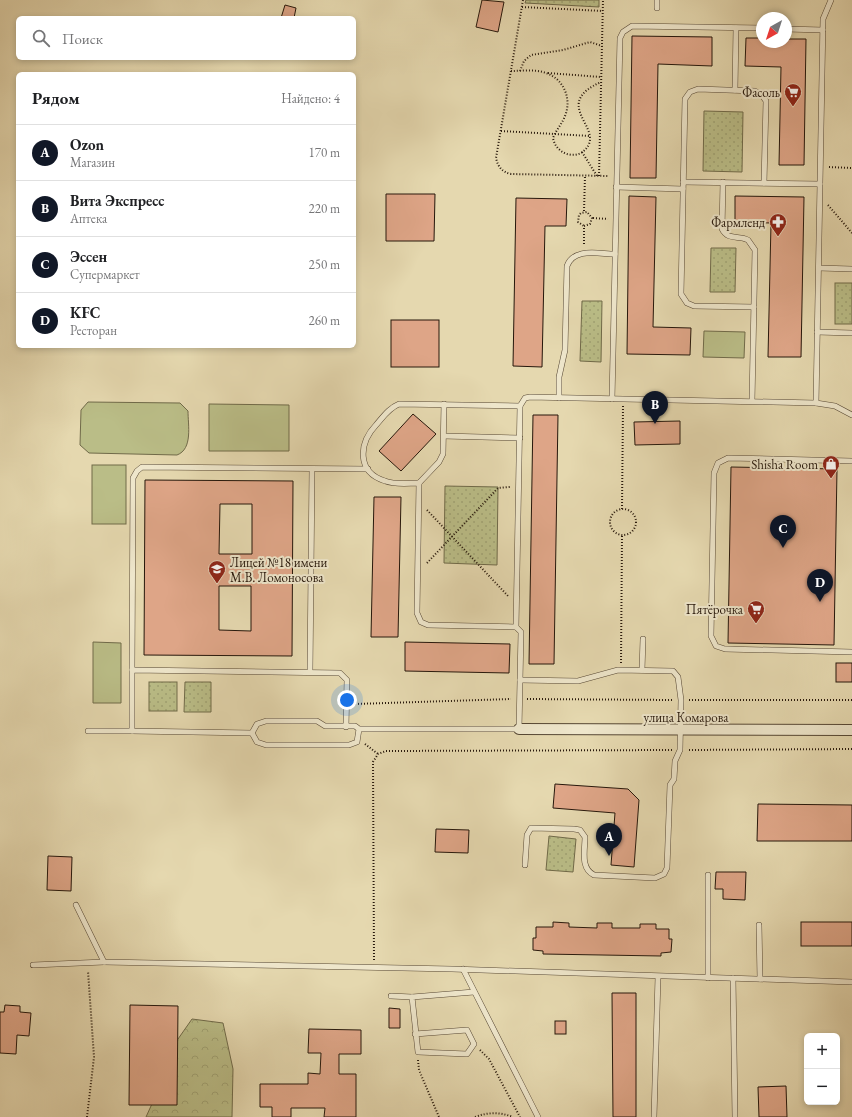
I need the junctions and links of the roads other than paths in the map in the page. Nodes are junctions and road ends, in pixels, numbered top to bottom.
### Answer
1 (657, 0) edge
2 (831, 0) edge
3 (657, 8) dead end
4 (736, 28) junction
5 (756, 28) edge
6 (792, 29) edge
7 (823, 30) junction
8 (735, 90) junction
9 (683, 182) junction
10 (723, 182) junction
11 (764, 183) junction
12 (820, 184) junction
13 (616, 187) junction
14 (683, 189) junction
15 (615, 254) junction
16 (819, 268) junction
17 (852, 269) edge
18 (754, 307) junction
19 (818, 332) junction
20 (852, 332) edge
21 (559, 398) junction
22 (612, 398) junction
23 (752, 401) junction
24 (816, 403) junction
25 (444, 404) junction
26 (520, 406) junction
27 (852, 415) edge
28 (444, 436) junction
29 (520, 438) junction
30 (852, 461) edge
31 (312, 469) junction
32 (368, 469) junction
33 (419, 483) junction
34 (516, 627) junction
35 (643, 639) dead end
36 (852, 652) edge
37 (132, 670) junction
38 (642, 670) junction
39 (310, 672) junction
40 (520, 680) junction
41 (346, 726) junction
42 (358, 730) junction
43 (519, 730) junction
44 (681, 730) junction
45 (852, 730) edge
46 (88, 731) dead end
47 (132, 731) junction
48 (252, 732) junction
49 (525, 865) dead end
50 (708, 875) dead end
51 (76, 905) dead end
52 (759, 925) dead end
53 (104, 962) junction
54 (32, 965) dead end
55 (463, 969) junction
56 (658, 977) junction
57 (708, 978) junction
58 (734, 978) junction
59 (760, 979) junction
60 (852, 982) edge
61 (474, 992) junction
62 (391, 996) dead end
63 (412, 997) junction
64 (415, 1034) junction
65 (538, 1117) edge
66 (654, 1117) edge
67 (735, 1117) edge

1 - 3 lane
2 - 7 lane
4 - 5 lane
4 - 8 lane
4 - 13 lane
6 - 7 lane
7 - 12 lane
8 - 9 lane
8 - 11 lane
9 - 10 lane
9 - 14 lane
10 - 11 lane
10 - 18 lane
11 - 12 lane
12 - 16 lane
13 - 14 lane
13 - 15 lane
14 - 18 lane
15 - 21 lane
15 - 22 lane
16 - 17 lane
16 - 19 lane
18 - 23 lane
19 - 20 lane
19 - 24 lane
21 - 22 lane
21 - 26 lane
22 - 23 lane
23 - 24 lane
24 - 27 lane
25 - 26 lane
25 - 28 lane
25 - 32 lane
26 - 29 lane
28 - 29 lane
28 - 33 lane
29 - 34 lane
30 - 36 lane
31 - 32 lane
31 - 37 lane
31 - 39 lane
32 - 33 lane
33 - 34 lane
34 - 40 lane
35 - 38 lane
37 - 39 lane
37 - 47 lane
38 - 40 lane
38 - 44 lane
39 - 41 lane
40 - 43 lane
41 - 42 lane
41 - 48 lane
42 - 43 lane
42 - 48 lane
43 - 44 street, улица Комарова
44 - 45 street, улица Комарова
44 - 49 lane
46 - 47 lane
47 - 48 lane
50 - 57 lane
51 - 53 lane
52 - 59 lane
53 - 54 lane
53 - 55 lane
55 - 56 lane
55 - 61 lane
56 - 57 lane
56 - 66 lane
57 - 58 lane
58 - 59 lane
58 - 67 lane
59 - 60 lane
61 - 63 lane
61 - 65 lane
62 - 63 lane
63 - 64 lane
64 - 64 lane

